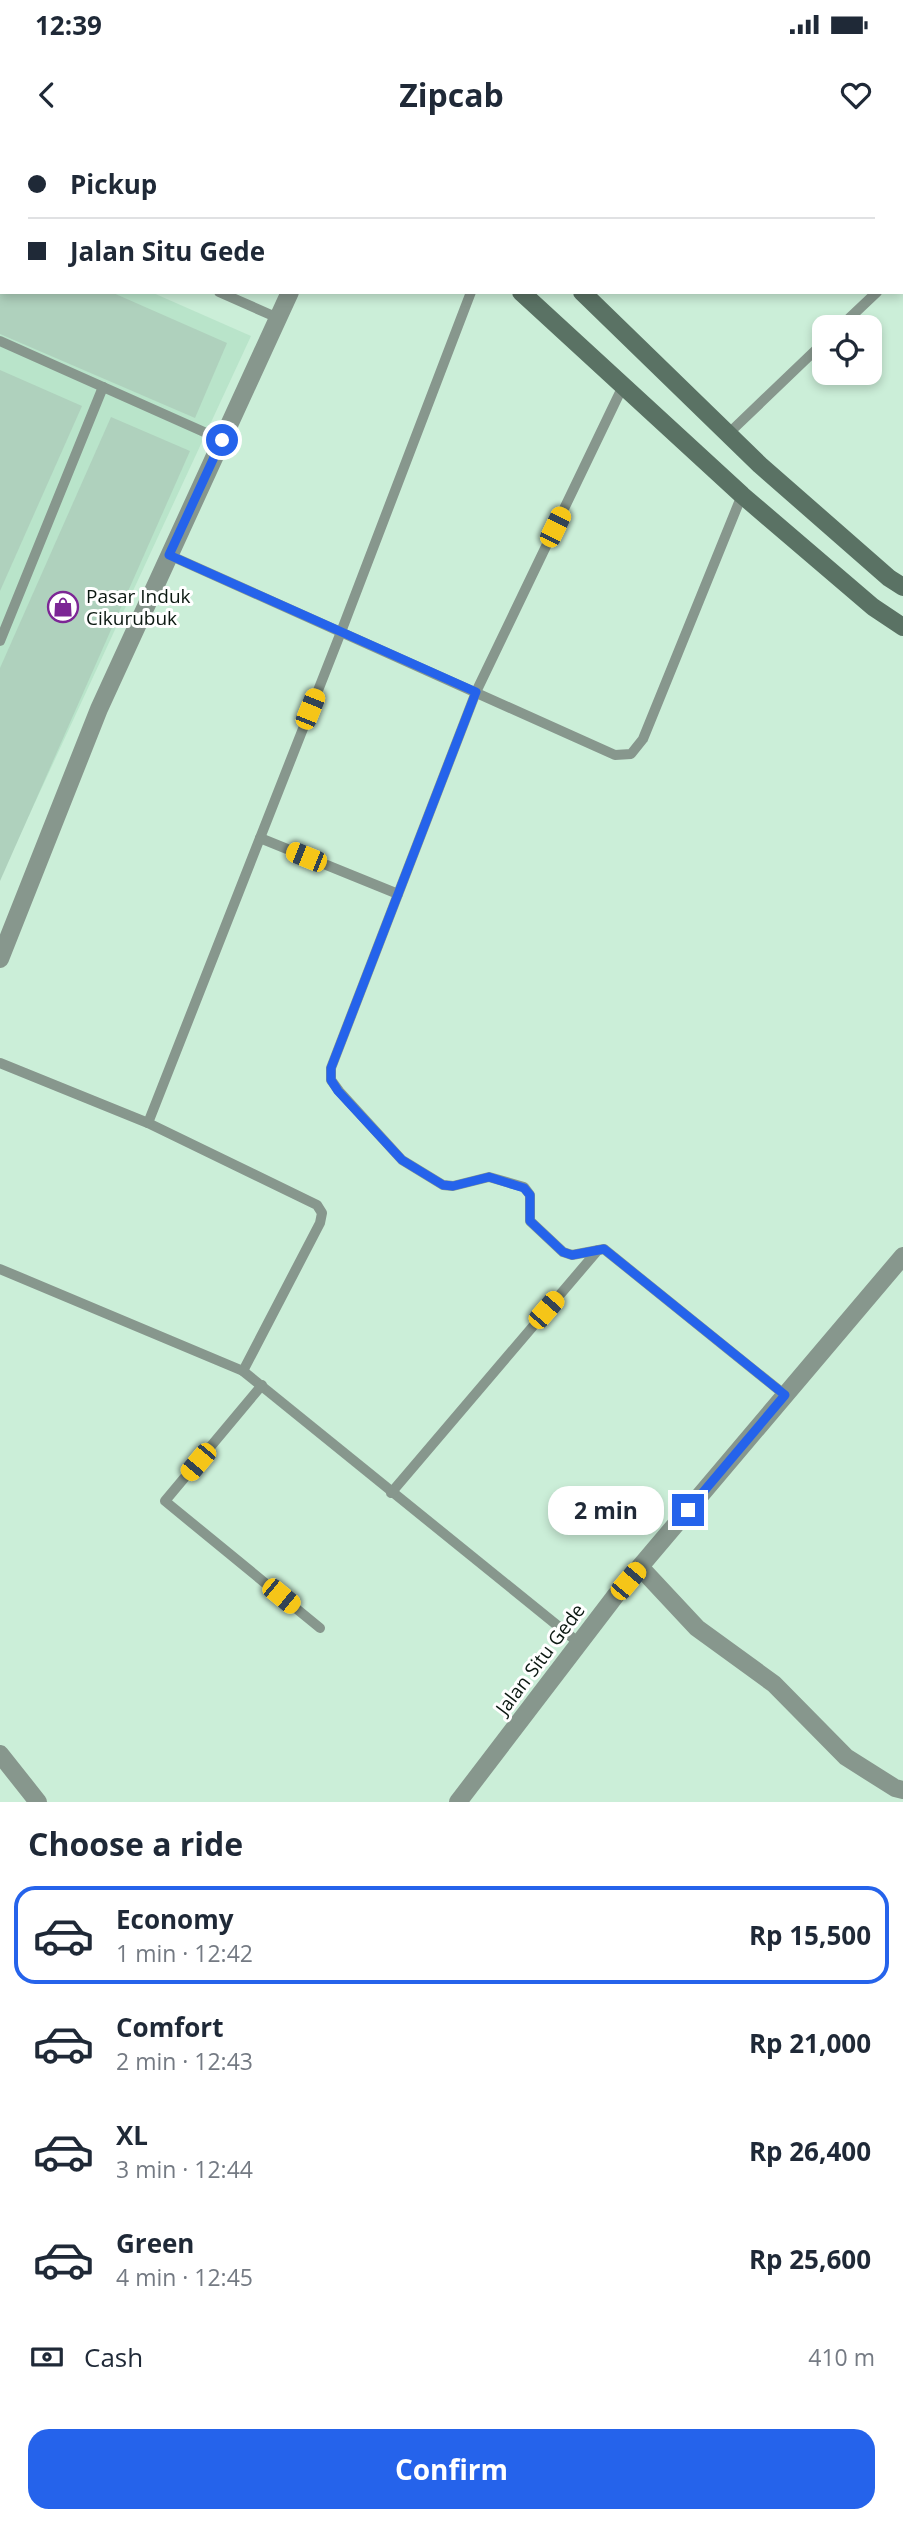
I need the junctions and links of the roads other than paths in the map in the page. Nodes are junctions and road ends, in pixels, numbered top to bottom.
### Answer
1 (224, 294) edge
2 (289, 294) edge
3 (470, 294) edge
4 (522, 294) edge
5 (584, 294) edge
6 (875, 294) edge
7 (853, 315) edge
8 (278, 318) junction
9 (0, 341) edge
10 (812, 354) edge
11 (623, 386) junction
12 (103, 387) junction
13 (728, 435) junction
14 (222, 440) junction
15 (742, 495) junction
16 (169, 555) junction
17 (903, 587) edge
18 (903, 627) edge
19 (341, 632) junction
20 (0, 641) edge
21 (476, 692) junction
22 (260, 838) junction
23 (398, 894) junction
24 (5, 934) edge
25 (0, 959) edge
26 (0, 1062) edge
27 (148, 1123) junction
28 (598, 1250) junction
29 (900, 1265) edge
30 (0, 1269) edge
31 (243, 1371) junction
32 (262, 1385) junction
33 (785, 1395) junction
34 (391, 1493) junction
35 (640, 1567) junction
36 (320, 1628) dead end
37 (579, 1643) junction
38 (0, 1754) edge
39 (903, 1790) edge
40 (38, 1802) edge
41 (458, 1802) edge

1 - 8 lane
2 - 8 street
3 - 19 lane
4 - 11 street
5 - 13 street
6 - 7 lane
8 - 14 street
9 - 12 lane
10 - 13 lane
11 - 15 street
11 - 21 lane
12 - 14 lane
12 - 20 lane
13 - 17 street
14 - 16 street
15 - 18 street
15 - 21 lane
16 - 19 lane
16 - 24 street
19 - 21 lane
19 - 22 lane
21 - 23 lane
22 - 23 lane
22 - 27 lane
23 - 28 lane
24 - 25 street
26 - 27 lane
27 - 31 lane
28 - 33 lane
28 - 34 lane
29 - 33 street, Jalan Situ Gede
30 - 31 lane
31 - 32 lane
32 - 34 lane
32 - 36 lane
33 - 35 street, Jalan Situ Gede
34 - 37 lane
35 - 37 street, Jalan Situ Gede
35 - 39 street
37 - 41 street, Jalan Situ Gede
38 - 40 street

